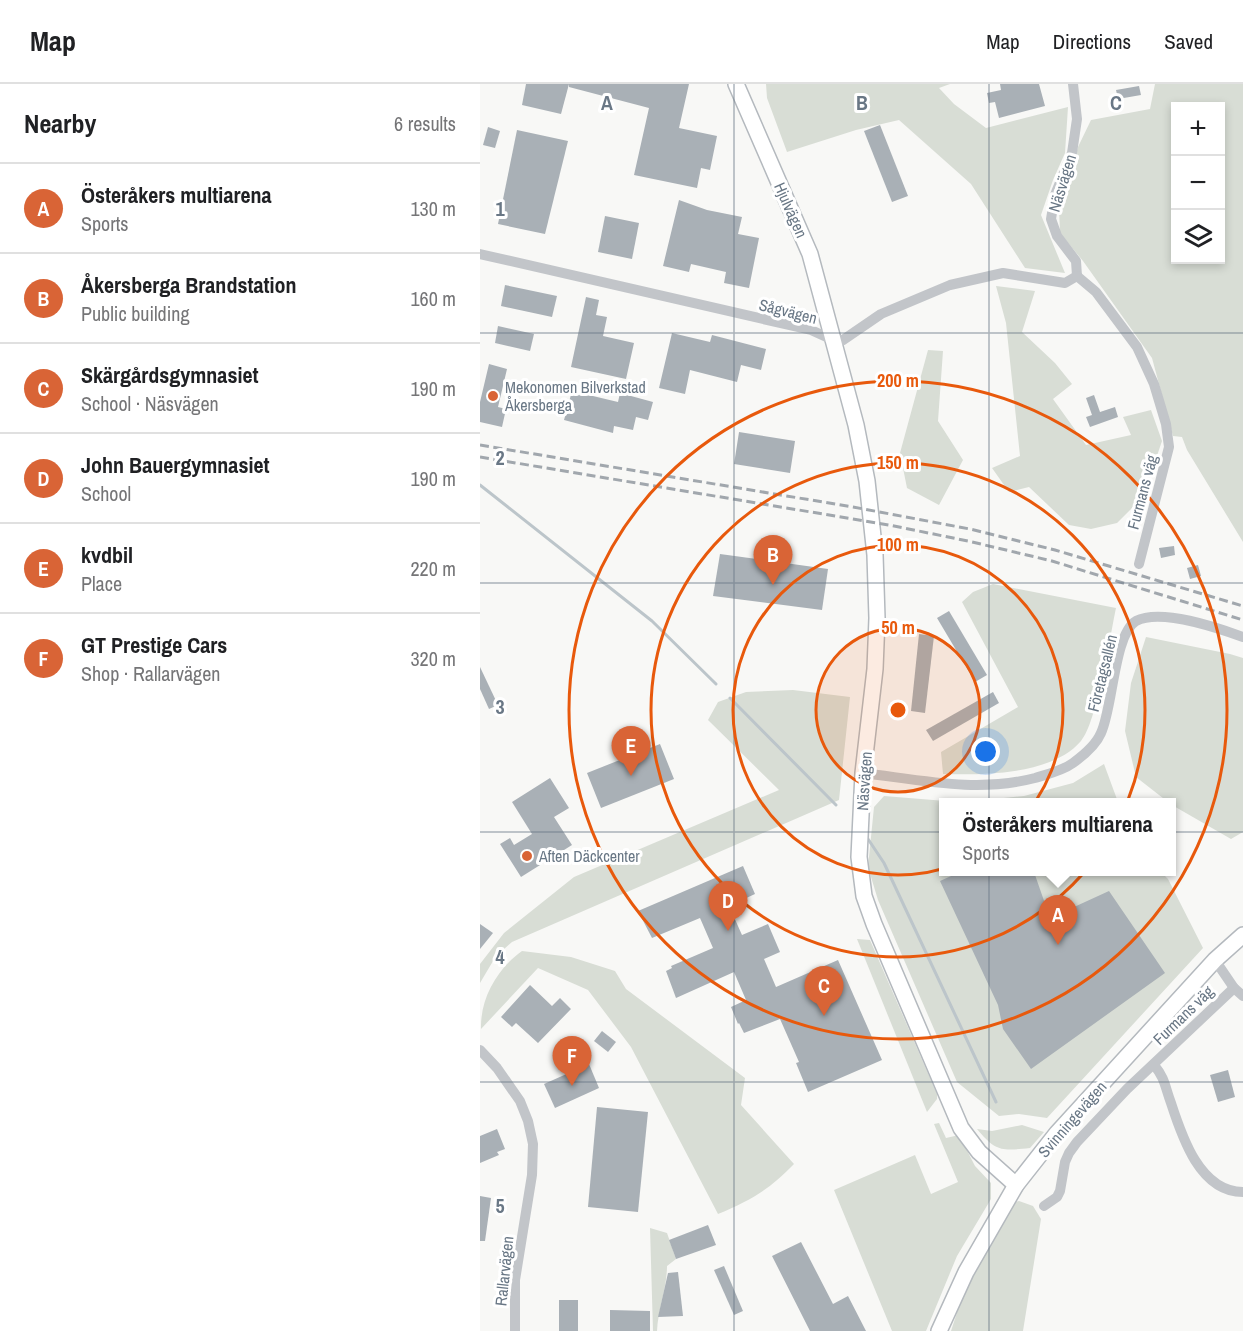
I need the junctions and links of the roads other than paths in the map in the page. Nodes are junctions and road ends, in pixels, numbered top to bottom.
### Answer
1 (736, 84) edge
2 (1073, 84) edge
3 (480, 254) edge
4 (1077, 276) junction
5 (833, 340) junction
6 (1139, 564) dead end
7 (1243, 637) edge
8 (863, 773) junction
9 (1243, 935) edge
10 (1215, 960) junction
11 (1234, 988) junction
12 (1243, 996) edge
13 (480, 1050) edge
14 (1154, 1065) junction
15 (1016, 1185) junction
16 (1243, 1192) edge
17 (1044, 1206) dead end
18 (514, 1331) edge
19 (939, 1331) edge

1 - 5 street, Hjulvägen
2 - 4 street, Näsvägen
3 - 5 street, Sågvägen
4 - 5 street, Sågvägen
4 - 6 street, Furmans väg
5 - 8 street, Näsvägen
7 - 8 street, Företagsallén
8 - 15 street, Näsvägen
9 - 10 street, Svinningevägen
10 - 11 street, Furmans väg
10 - 15 street, Svinningevägen
11 - 12 street, Furmans väg
11 - 14 street, Furmans väg
13 - 18 street, Rallarvägen
14 - 16 street, Furmans väg
14 - 17 street, Furmans väg
15 - 19 street, Svinningevägen

